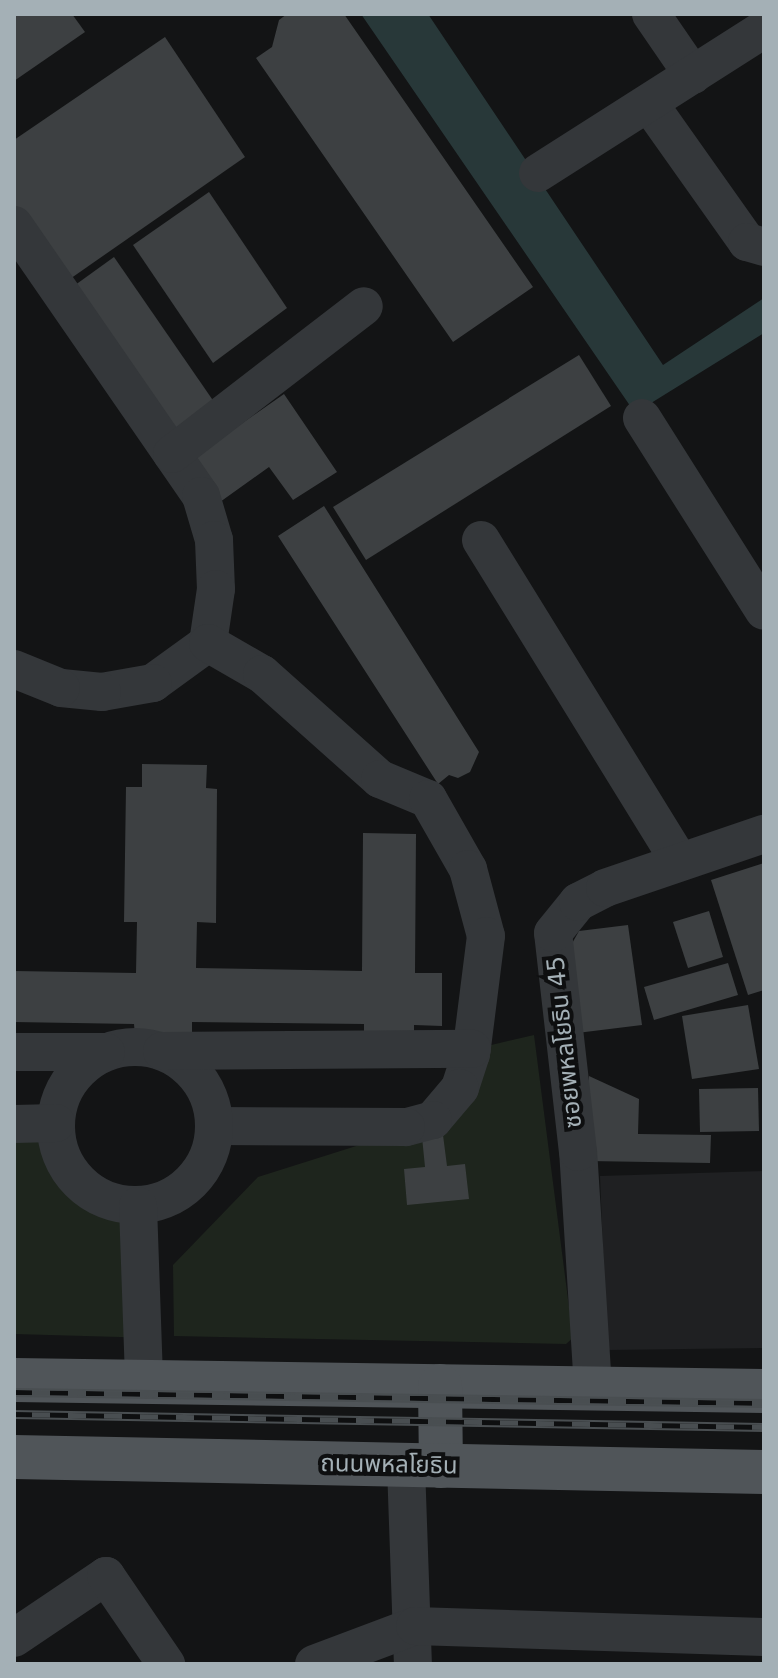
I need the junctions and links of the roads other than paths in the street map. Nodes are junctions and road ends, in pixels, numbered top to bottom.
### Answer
1 (651, 14) edge
2 (764, 29) edge
3 (693, 75) junction
4 (650, 105) junction
5 (538, 173) dead end
6 (14, 225) edge
7 (764, 247) edge
8 (364, 306) dead end
9 (642, 418) dead end
10 (172, 454) junction
11 (481, 540) dead end
12 (764, 611) edge
13 (208, 643) junction
14 (15, 674) edge
15 (764, 834) edge
16 (679, 860) junction
17 (472, 1049) junction
18 (162, 1051) junction
19 (14, 1052) edge
20 (106, 1052) junction
21 (56, 1123) junction
22 (14, 1124) edge
23 (215, 1126) junction
24 (138, 1206) junction
25 (14, 1380) edge
26 (144, 1382) junction
27 (440, 1386) junction
28 (593, 1388) junction
29 (764, 1391) edge
30 (14, 1457) edge
31 (423, 1466) junction
32 (764, 1472) edge
33 (415, 1626) junction
34 (764, 1637) edge
35 (14, 1638) edge
36 (674, 1649) edge
37 (318, 1663) edge
38 (166, 1664) edge
39 (413, 1664) edge

1 - 3 street
2 - 3 street
3 - 4 street
4 - 5 street
4 - 7 street
6 - 10 street
8 - 10 street
9 - 12 street
10 - 13 street
11 - 16 street
13 - 14 street
13 - 17 street
15 - 16 street, ซอยพหลโยธิน 45
16 - 28 street, ซอยพหลโยธิน 45
17 - 18 street
17 - 23 street
18 - 20 street
18 - 23 street
19 - 20 street
20 - 21 street
21 - 22 street
21 - 24 street
23 - 24 street
24 - 26 street
25 - 26 main road
26 - 27 main road
27 - 28 main road
27 - 31 main road
28 - 29 main road
30 - 31 main road, ถนนพหลโยธิน
31 - 32 main road, ถนนพหลโยธิน
31 - 33 street
33 - 36 street
33 - 37 street
33 - 39 street
34 - 36 street
35 - 38 street

